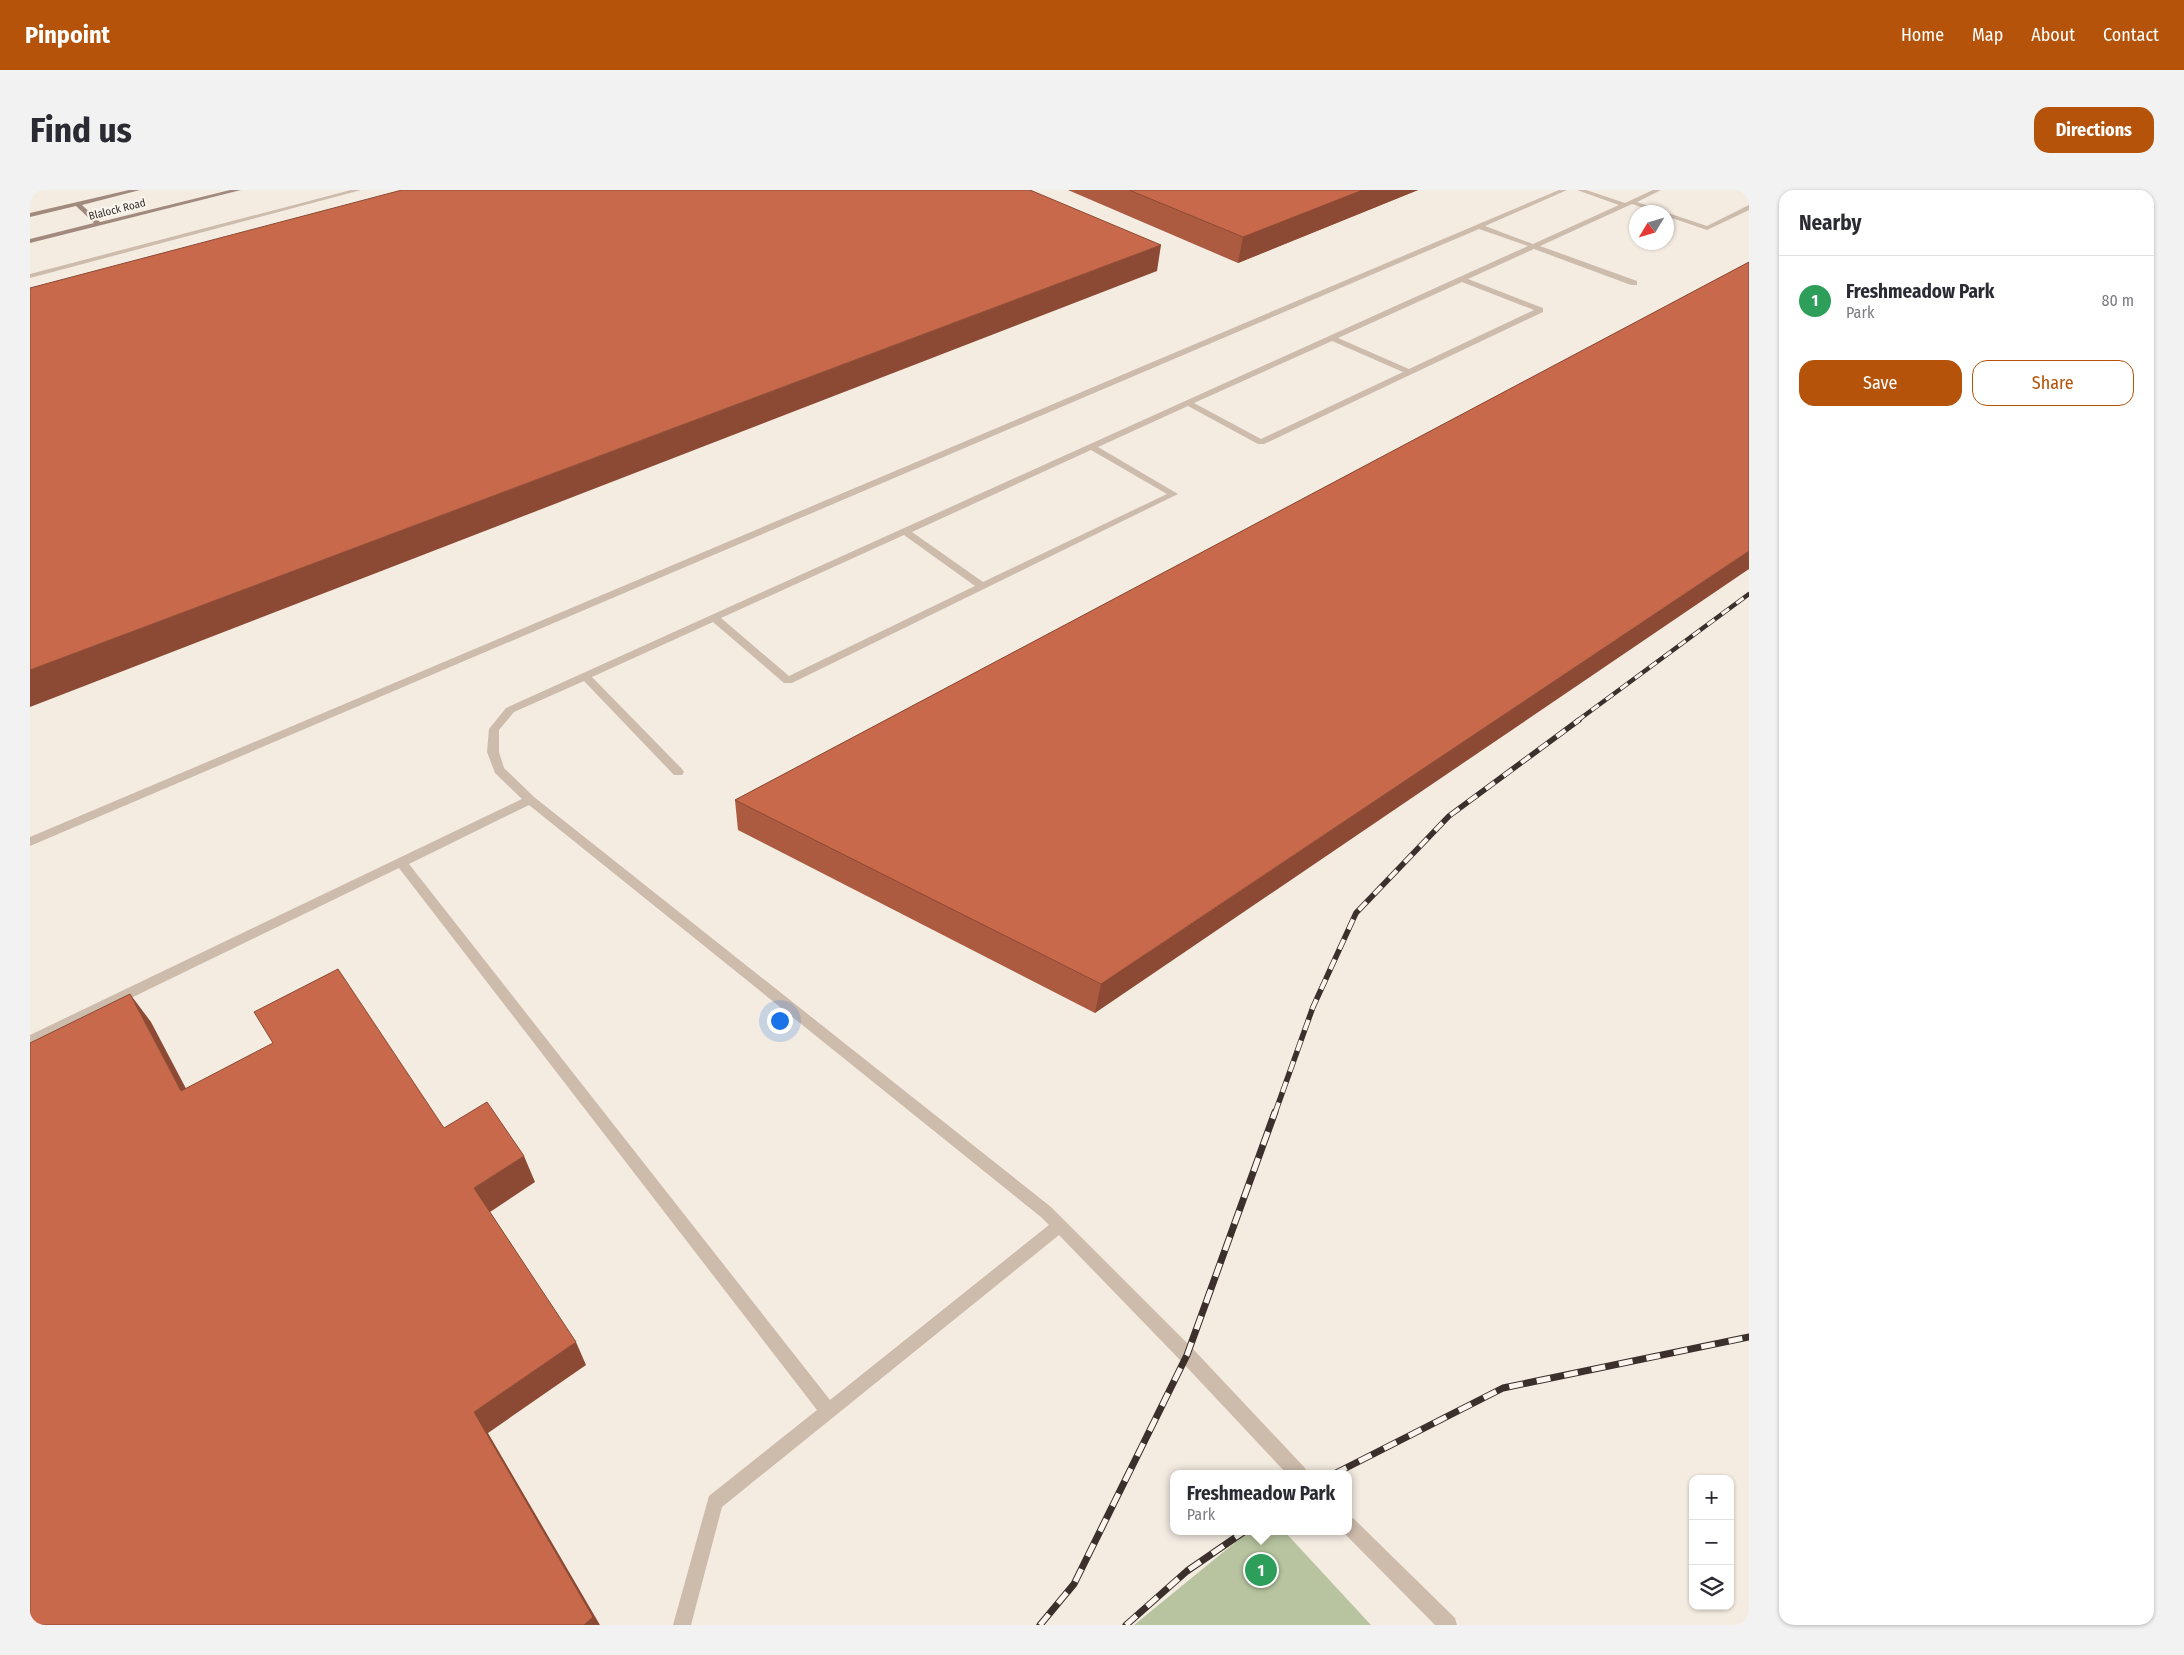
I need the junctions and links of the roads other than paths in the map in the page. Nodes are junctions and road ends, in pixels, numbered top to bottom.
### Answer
1 (137, 190) edge
2 (238, 190) edge
3 (358, 190) edge
4 (1564, 190) edge
5 (1580, 190) edge
6 (1658, 190) edge
7 (77, 204) junction
8 (1628, 204) junction
9 (1632, 205) edge
10 (1749, 207) edge
11 (30, 215) edge
12 (1674, 217) edge
13 (98, 224) junction
14 (1478, 226) junction
15 (30, 241) edge
16 (1534, 246) junction
17 (30, 276) edge
18 (1462, 279) junction
19 (1634, 283) dead end
20 (1332, 338) junction
21 (1409, 372) junction
22 (1188, 403) junction
23 (1092, 447) junction
24 (905, 531) junction
25 (982, 586) junction
26 (714, 618) junction
27 (584, 676) junction
28 (678, 772) dead end
29 (530, 800) junction
30 (30, 842) edge
31 (401, 862) junction
32 (30, 1042) edge
33 (1059, 1226) junction
34 (828, 1411) junction
35 (1295, 1470) edge
36 (1352, 1529) edge
37 (682, 1625) edge
38 (1448, 1625) edge

1 - 7 main road, Blalock Road
2 - 13 main road, Blalock Road
3 - 17 lane
4 - 14 lane
5 - 8 lane
6 - 8 lane
7 - 11 main road, Blalock Road
7 - 13 main road
8 - 9 lane
8 - 16 lane
10 - 12 lane
13 - 15 main road, Blalock Road
14 - 16 lane
14 - 30 lane
16 - 18 lane
16 - 19 lane
18 - 20 lane
18 - 21 lane
20 - 21 lane
20 - 22 lane
21 - 22 lane
22 - 23 lane
23 - 24 lane
23 - 25 lane
24 - 25 lane
24 - 26 lane
25 - 26 lane
26 - 27 lane
27 - 28 lane
27 - 29 lane
29 - 31 lane
29 - 33 lane
31 - 32 lane
31 - 34 lane
33 - 34 lane
33 - 35 lane
34 - 37 lane
36 - 38 lane

